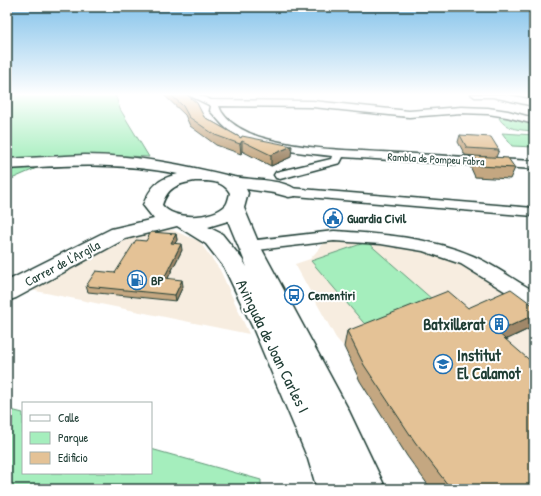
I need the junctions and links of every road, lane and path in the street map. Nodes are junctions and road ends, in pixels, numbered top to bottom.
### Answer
1 (221, 117) edge
2 (520, 117) edge
3 (534, 121) edge
4 (338, 154) junction
5 (7, 164) edge
6 (534, 164) edge
7 (7, 167) edge
8 (210, 176) junction
9 (228, 181) junction
10 (282, 185) junction
11 (155, 198) junction
12 (236, 204) junction
13 (534, 212) edge
14 (179, 221) junction
15 (118, 234) junction
16 (248, 246) junction
17 (516, 288) junction
18 (7, 292) edge
19 (534, 292) edge
20 (534, 300) edge
21 (336, 489) edge
22 (367, 489) edge

1 - 4 street, Rambla de Pompeu Fabra
2 - 3 street
4 - 6 street, Rambla de Pompeu Fabra
4 - 10 street
5 - 8 main road
7 - 11 main road, Avinguda de Joan Carles I
8 - 9 main road
8 - 11 main road, Carrer de l'Argila
9 - 10 main road
9 - 12 main road, Avinguda de Joan Carles I
10 - 12 main road, Carrer de l'Argila
10 - 13 street
11 - 14 main road, Avinguda de Joan Carles I
11 - 15 main road, Carrer de l'Argila
12 - 14 main road, Carrer de l'Argila
12 - 16 main road, Avinguda de Joan Carles I
14 - 15 main road, Carrer de l'Argila
14 - 21 main road, Avinguda de Joan Carles I
15 - 18 main road, Carrer de l'Argila
16 - 17 street
16 - 22 main road, Avinguda de Joan Carles I
17 - 19 street
17 - 20 street

